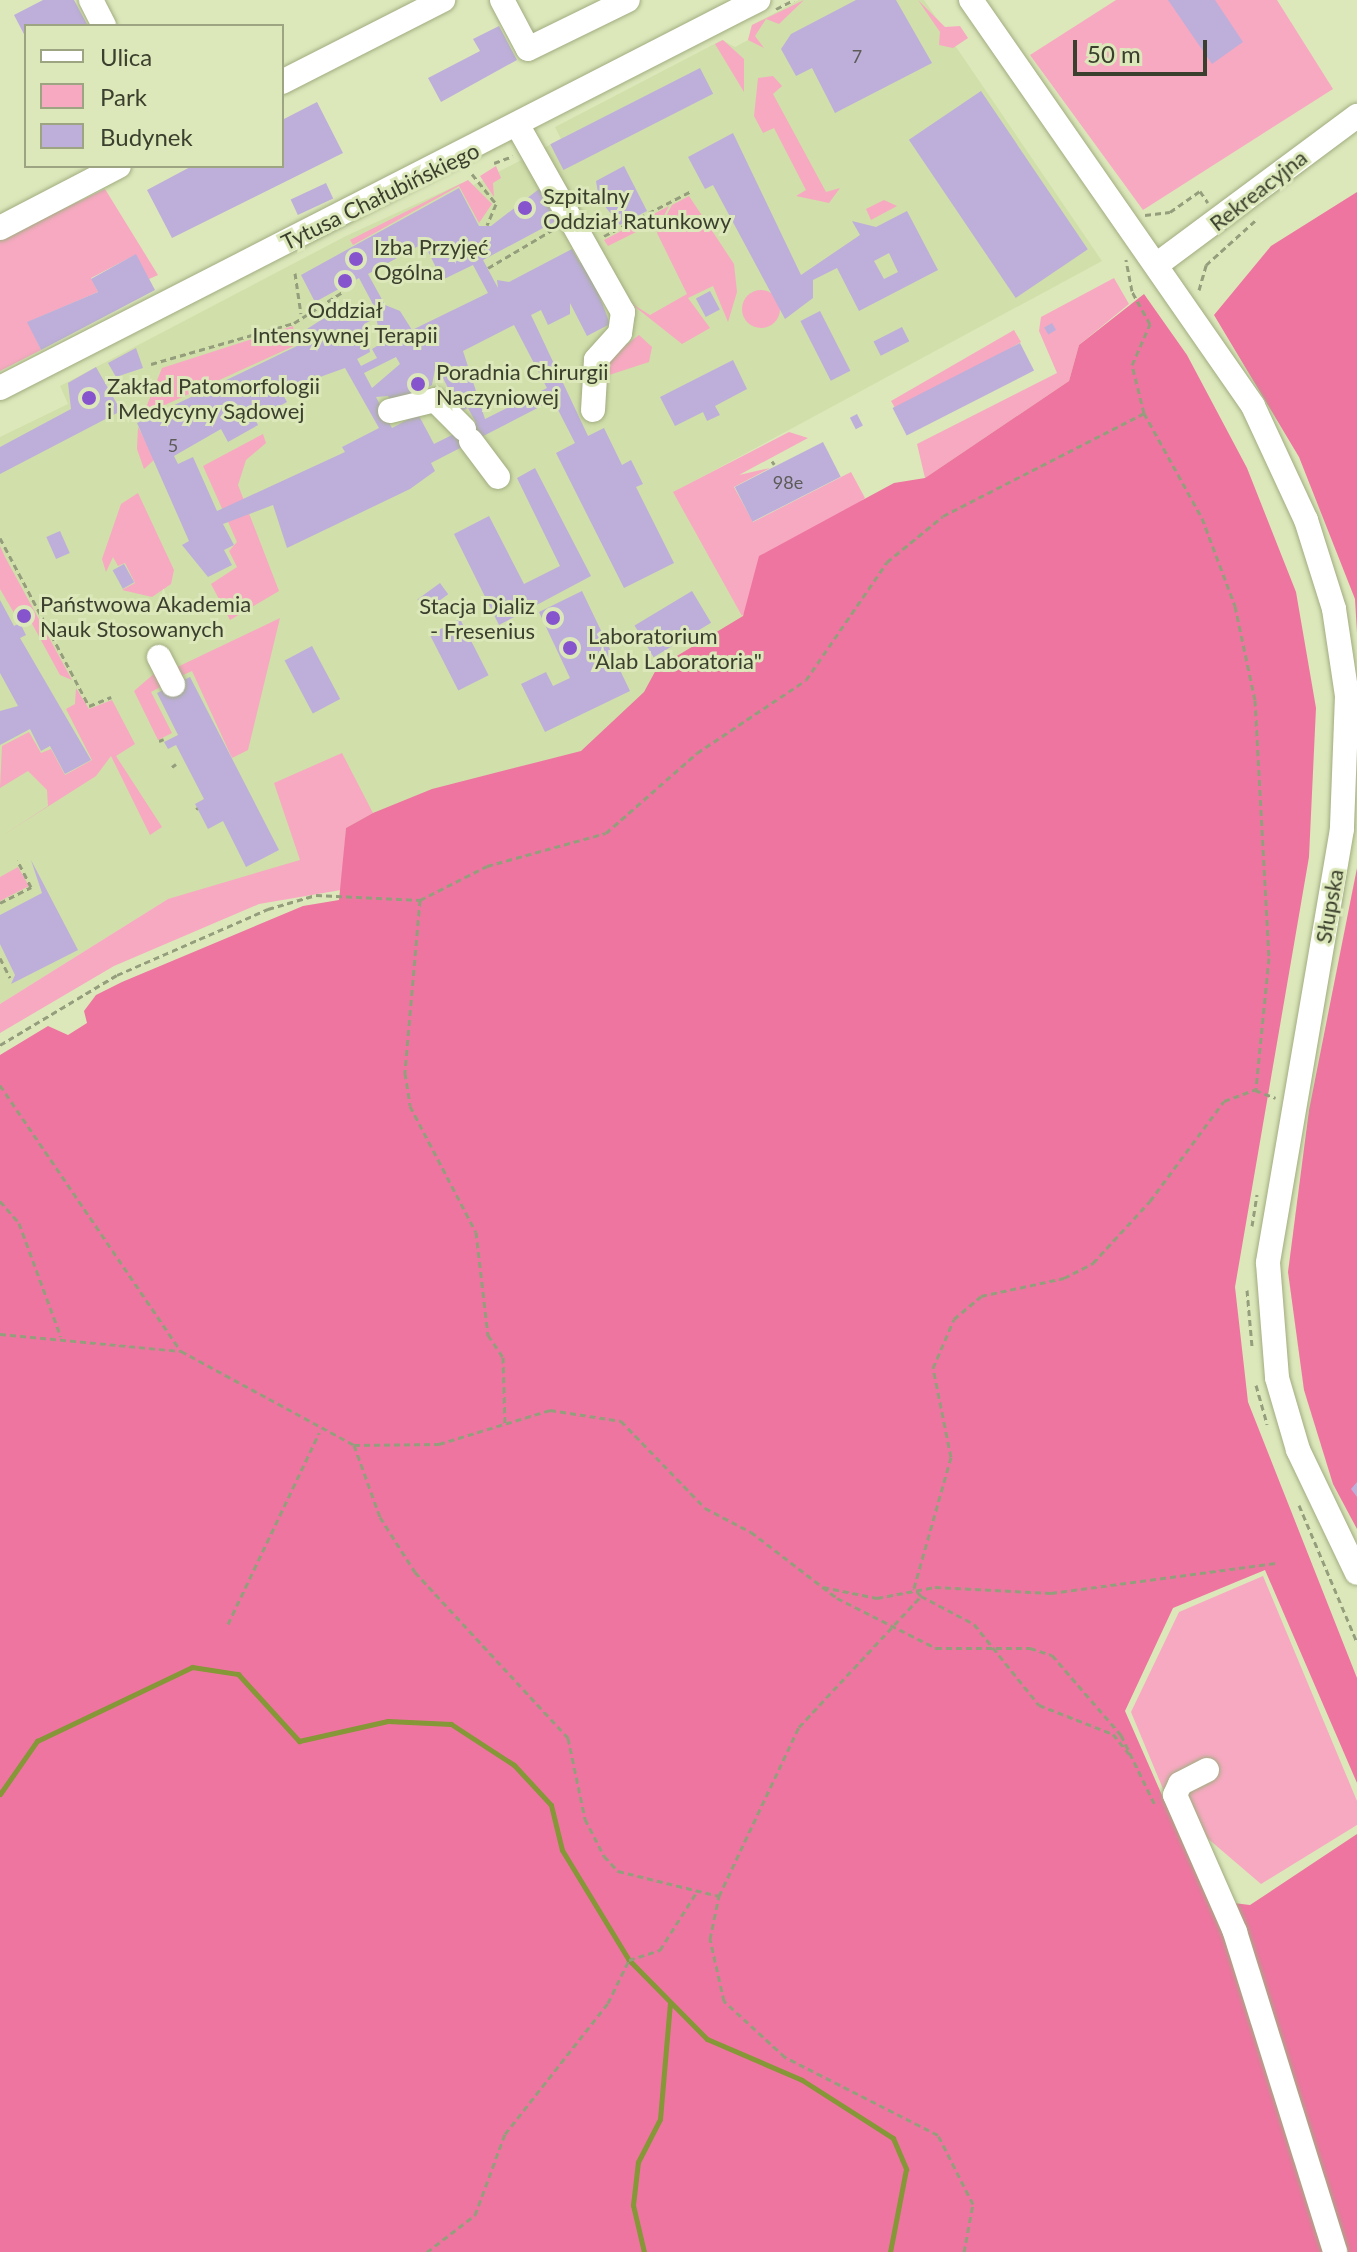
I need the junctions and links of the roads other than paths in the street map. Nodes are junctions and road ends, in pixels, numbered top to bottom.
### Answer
1 (91, 0) edge
2 (443, 0) edge
3 (502, 0) edge
4 (628, 0) edge
5 (758, 0) edge
6 (971, 0) edge
7 (103, 24) edge
8 (284, 81) edge
9 (1357, 116) edge
10 (518, 126) junction
11 (115, 168) edge
12 (0, 228) edge
13 (1147, 264) junction
14 (0, 388) edge
15 (593, 410) dead end
16 (390, 411) dead end
17 (498, 477) dead end
18 (159, 657) dead end
19 (173, 685) dead end
20 (1357, 1573) edge
21 (1207, 1770) dead end
22 (1335, 2252) edge

1 - 7 street
2 - 8 street
3 - 4 street
5 - 10 street, Tytusa Chałubińskiego
6 - 13 street, Słupska
9 - 13 street, Rekreacyjna
10 - 14 street, Tytusa Chałubińskiego
10 - 15 street
11 - 12 street
13 - 20 street, Słupska
16 - 17 street
18 - 19 street
21 - 22 street

